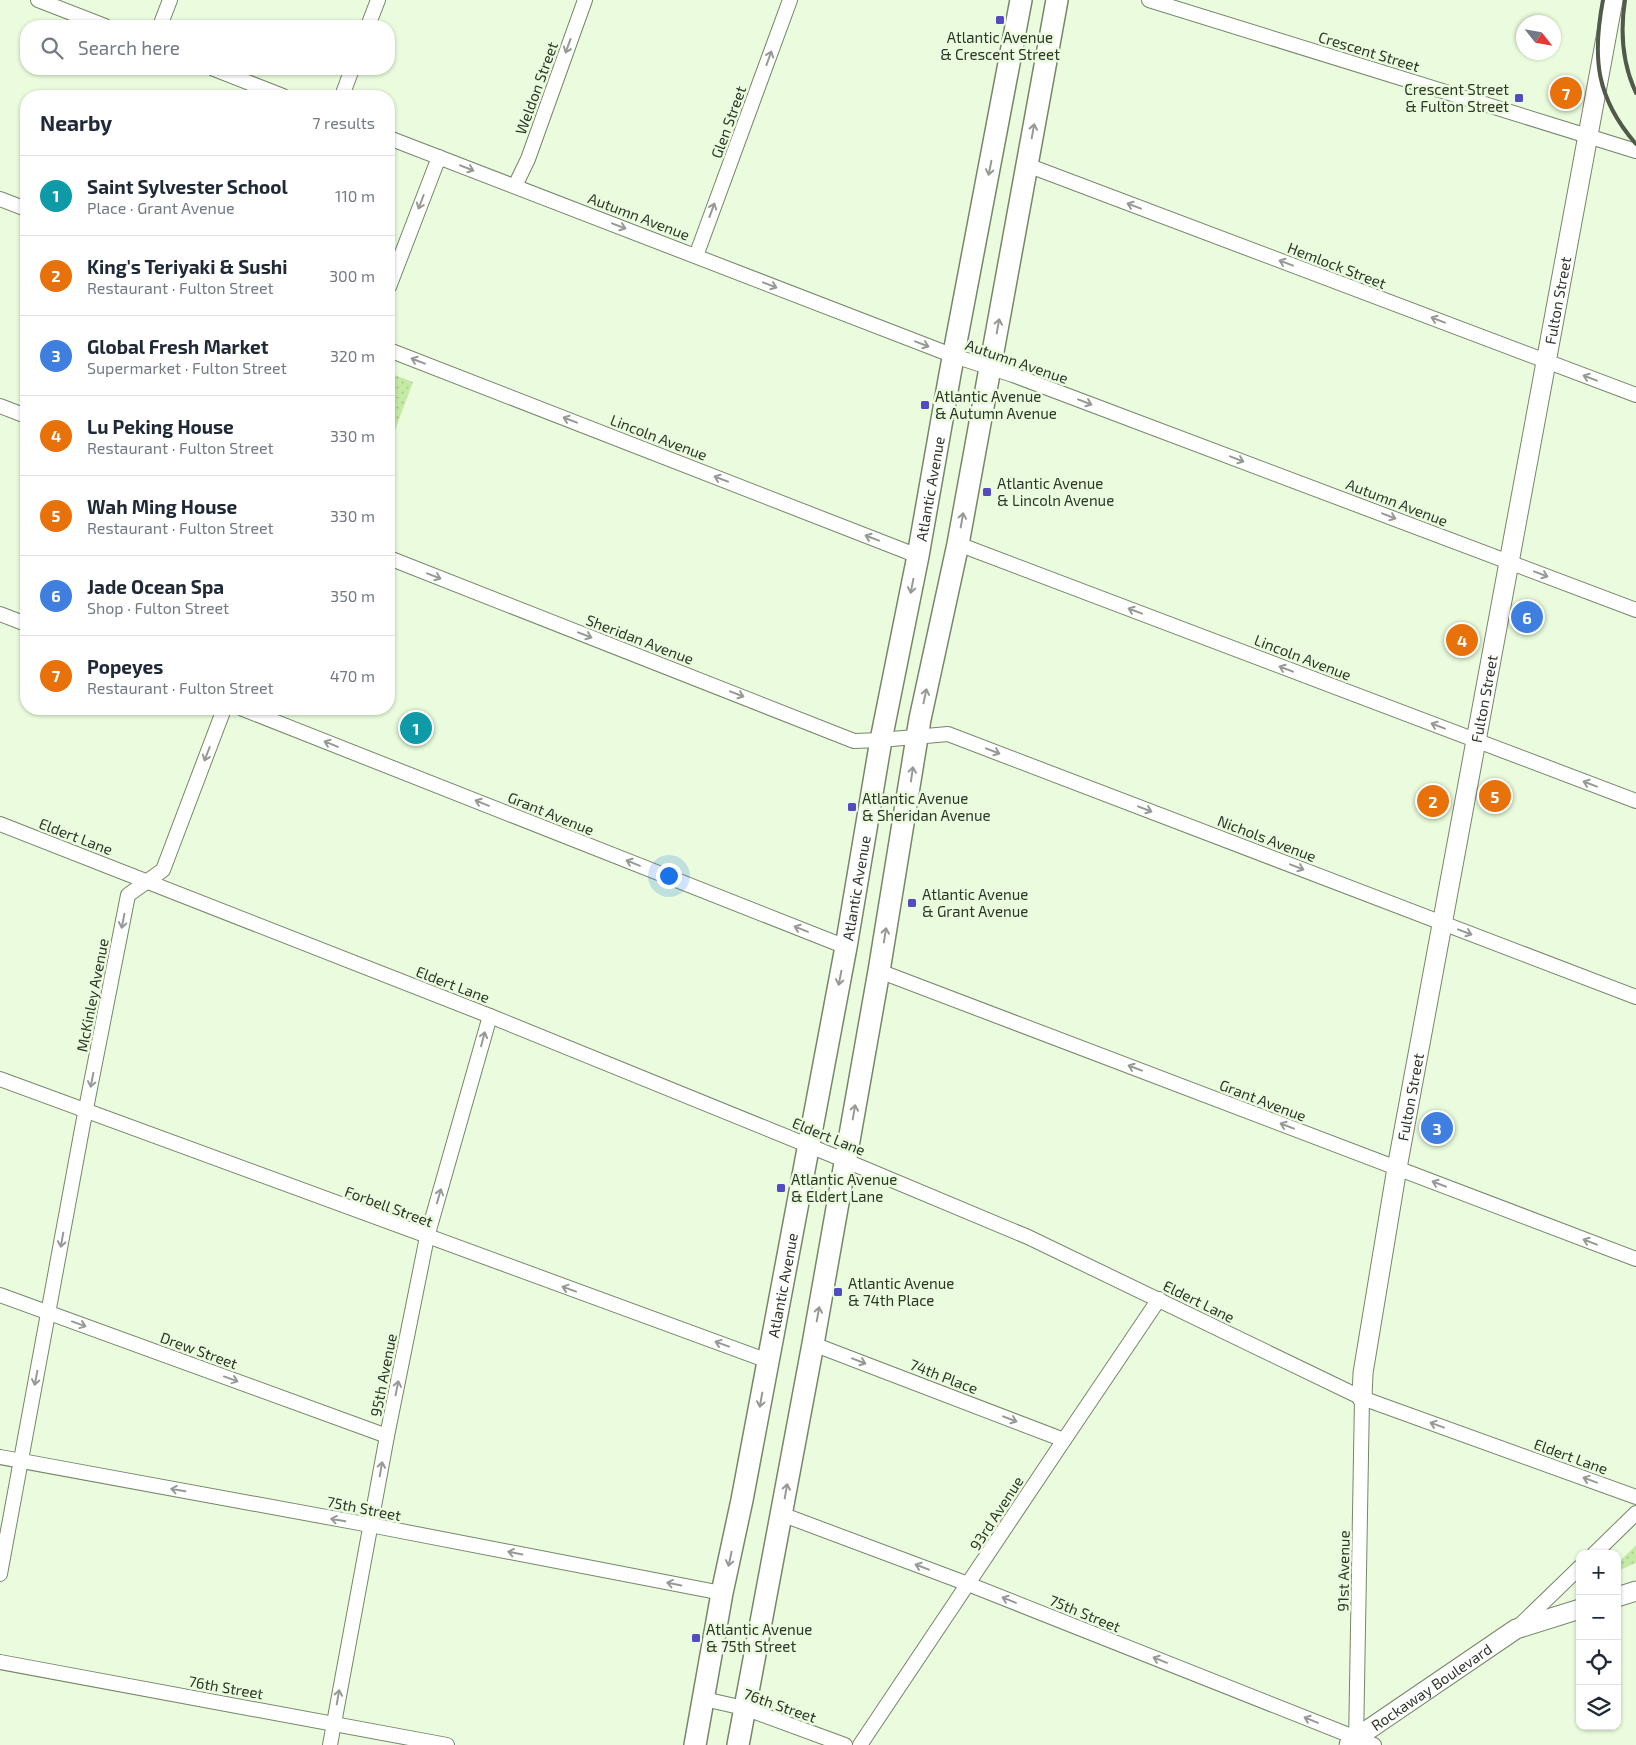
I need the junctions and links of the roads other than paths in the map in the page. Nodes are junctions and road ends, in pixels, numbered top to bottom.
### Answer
1 (38, 0) edge
2 (170, 0) edge
3 (378, 0) edge
4 (585, 0) edge
5 (790, 0) edge
6 (1021, 0) edge
7 (1057, 0) edge
8 (1149, 0) edge
9 (1613, 0) edge
10 (90, 20) edge
11 (162, 20) edge
12 (370, 20) edge
13 (229, 75) edge
14 (350, 75) edge
15 (268, 90) edge
16 (344, 90) edge
17 (1588, 136) junction
18 (395, 140) edge
19 (1636, 151) edge
20 (439, 157) junction
21 (1027, 165) junction
22 (515, 186) junction
23 (0, 199) edge
24 (20, 207) edge
25 (696, 256) junction
26 (395, 271) edge
27 (395, 352) edge
28 (954, 356) junction
29 (1546, 361) junction
30 (990, 367) junction
31 (1636, 395) edge
32 (0, 406) edge
33 (20, 414) edge
34 (958, 544) junction
35 (918, 556) junction
36 (395, 560) edge
37 (1509, 562) junction
38 (1636, 610) edge
39 (0, 614) edge
40 (20, 622) edge
41 (222, 715) edge
42 (258, 715) edge
43 (917, 736) junction
44 (882, 740) junction
45 (1476, 740) junction
46 (1636, 801) edge
47 (0, 824) edge
48 (146, 882) junction
49 (1442, 923) junction
50 (846, 947) junction
51 (879, 971) junction
52 (1636, 997) edge
53 (490, 1016) junction
54 (0, 1079) edge
55 (86, 1111) junction
56 (808, 1145) junction
57 (844, 1160) junction
58 (1397, 1168) junction
59 (427, 1237) junction
60 (1636, 1259) edge
61 (0, 1295) edge
62 (1159, 1300) junction
63 (48, 1312) junction
64 (813, 1344) junction
65 (768, 1361) junction
66 (1362, 1398) junction
67 (387, 1436) junction
68 (1064, 1440) junction
69 (0, 1457) edge
70 (21, 1461) junction
71 (1636, 1497) edge
72 (1636, 1513) edge
73 (781, 1514) junction
74 (370, 1526) junction
75 (1598, 1550) edge
76 (1576, 1571) edge
77 (0, 1574) edge
78 (968, 1584) junction
79 (1636, 1591) edge
80 (722, 1594) junction
81 (1621, 1596) edge
82 (1576, 1610) edge
83 (1516, 1629) junction
84 (0, 1662) edge
85 (704, 1699) junction
86 (744, 1708) junction
87 (334, 1724) junction
88 (1354, 1743) edge
89 (330, 1745) edge
90 (447, 1745) edge
91 (695, 1745) edge
92 (738, 1745) edge
93 (845, 1745) edge
94 (860, 1745) edge
95 (1374, 1745) edge

1 - 10 street
2 - 11 street
3 - 12 street
4 -> 22 street, Weldon Street
25 -> 5 street, Glen Street
6 -> 28 main road, Atlantic Avenue
21 -> 7 main road
8 - 17 street, Crescent Street
9 - 17 street, Fulton Street
13 - 15 street
14 - 16 street
17 - 19 street, Crescent Street
17 - 29 street, Fulton Street
18 - 20 street, Autumn Avenue
20 -> 22 street, Autumn Avenue
20 -> 26 street
29 -> 21 street, Hemlock Street
30 -> 21 main road
22 -> 25 street, Autumn Avenue
23 - 24 street
25 -> 28 street, Autumn Avenue
35 -> 27 street, Lincoln Avenue
28 - 30 street, Autumn Avenue
28 - 35 main road, Atlantic Avenue
31 -> 29 street, Hemlock Street
29 - 37 street, Fulton Street
34 -> 30 main road
30 -> 37 street, Autumn Avenue
32 - 33 street
43 -> 34 main road
45 -> 34 street, Lincoln Avenue
35 -> 44 main road, Atlantic Avenue
36 -> 44 street, Sheridan Avenue
37 -> 38 street, Autumn Avenue
37 - 45 street, Fulton Street
39 - 40 street
41 -> 48 street, McKinley Avenue
50 -> 42 street, Grant Avenue
43 - 44 street, Nichols Avenue
43 -> 49 street, Nichols Avenue
51 -> 43 main road
44 - 50 main road, Atlantic Avenue
46 -> 45 street, Lincoln Avenue
45 - 49 street, Fulton Street
47 - 48 street, Eldert Lane
48 - 53 street, Eldert Lane
48 -> 55 street, McKinley Avenue
49 -> 52 street, Nichols Avenue
49 - 58 street, Fulton Street
50 -> 56 main road, Atlantic Avenue
57 -> 51 main road
58 -> 51 street, Grant Avenue
53 - 56 street, Eldert Lane
59 -> 53 street, 95th Avenue
54 - 55 street, Forbell Street
55 - 59 street, Forbell Street
55 -> 63 street, McKinley Avenue
56 - 57 street, Eldert Lane
56 - 65 main road, Atlantic Avenue
57 - 62 street, Eldert Lane
64 -> 57 main road
60 -> 58 street, Grant Avenue
58 - 66 street, Fulton Street
65 -> 59 street, Forbell Street
67 -> 59 street, 95th Avenue
61 - 63 street, Drew Street
62 - 66 street, Eldert Lane
62 - 68 street, 93rd Avenue
63 -> 67 street, Drew Street
63 -> 70 street, McKinley Avenue
64 -> 68 street, 74th Place
73 -> 64 main road
65 -> 80 main road, Atlantic Avenue
71 -> 66 street, Eldert Lane
66 - 88 street, 91st Avenue
74 -> 67 street, 95th Avenue
68 - 78 street, 93rd Avenue
69 - 70 street, 75th Street
74 -> 70 street, 75th Street
70 - 77 street, McKinley Avenue
72 - 75 street
78 -> 73 street, 75th Street
73 - 86 main road
80 -> 74 street, 75th Street
87 -> 74 street, 95th Avenue
76 - 83 street, Rockaway Boulevard
88 -> 78 street, 75th Street
78 - 94 street, 93rd Avenue
79 - 81 street
80 - 85 main road, Atlantic Avenue
82 - 83 street, Rockaway Boulevard
83 - 88 street, Rockaway Boulevard
84 - 87 street, 76th Street
85 - 86 street, 76th Street
85 - 91 main road, Atlantic Avenue
86 - 92 main road
86 - 93 street, 76th Street
87 - 89 street, 95th Avenue
87 - 90 street, 76th Street
88 - 95 street, 75th Street

